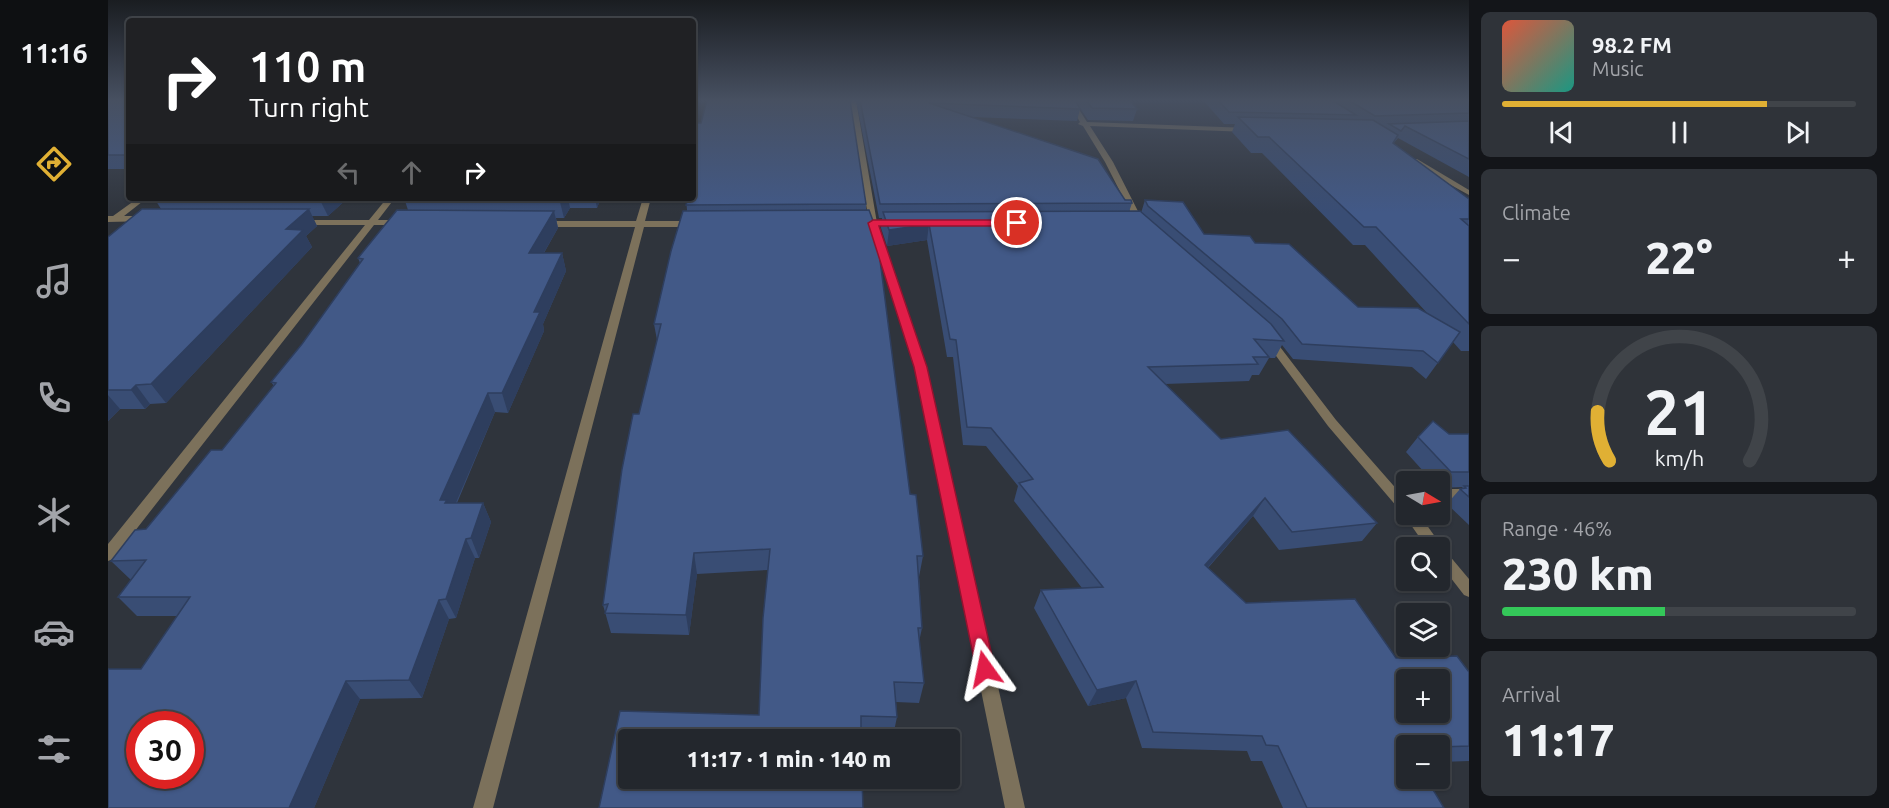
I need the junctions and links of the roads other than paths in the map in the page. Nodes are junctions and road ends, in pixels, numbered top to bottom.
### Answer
1 (860, 138) edge
2 (1092, 138) edge
3 (1403, 154) edge
4 (1469, 193) edge
5 (139, 201) edge
6 (388, 201) edge
7 (646, 201) edge
8 (162, 220) edge
9 (110, 221) edge
10 (288, 222) edge
11 (1125, 222) edge
12 (1137, 222) junction
13 (369, 223) junction
14 (416, 224) edge
15 (534, 224) edge
16 (639, 224) junction
17 (710, 224) edge
18 (1146, 230) edge
19 (1259, 330) edge
20 (1396, 490) edge
21 (1469, 494) edge
22 (1450, 495) edge
23 (108, 555) edge
24 (1450, 566) edge
25 (1469, 590) edge
26 (483, 808) edge
27 (1015, 808) edge

1 - 27 street
2 - 12 street
3 - 4 street
5 - 9 street
6 - 13 street
7 - 16 street
8 - 9 street
10 - 13 street
11 - 12 street
12 - 18 street
13 - 14 street
13 - 23 street
15 - 16 street
16 - 17 street
16 - 26 street
19 - 20 street
21 - 22 street
24 - 25 street

